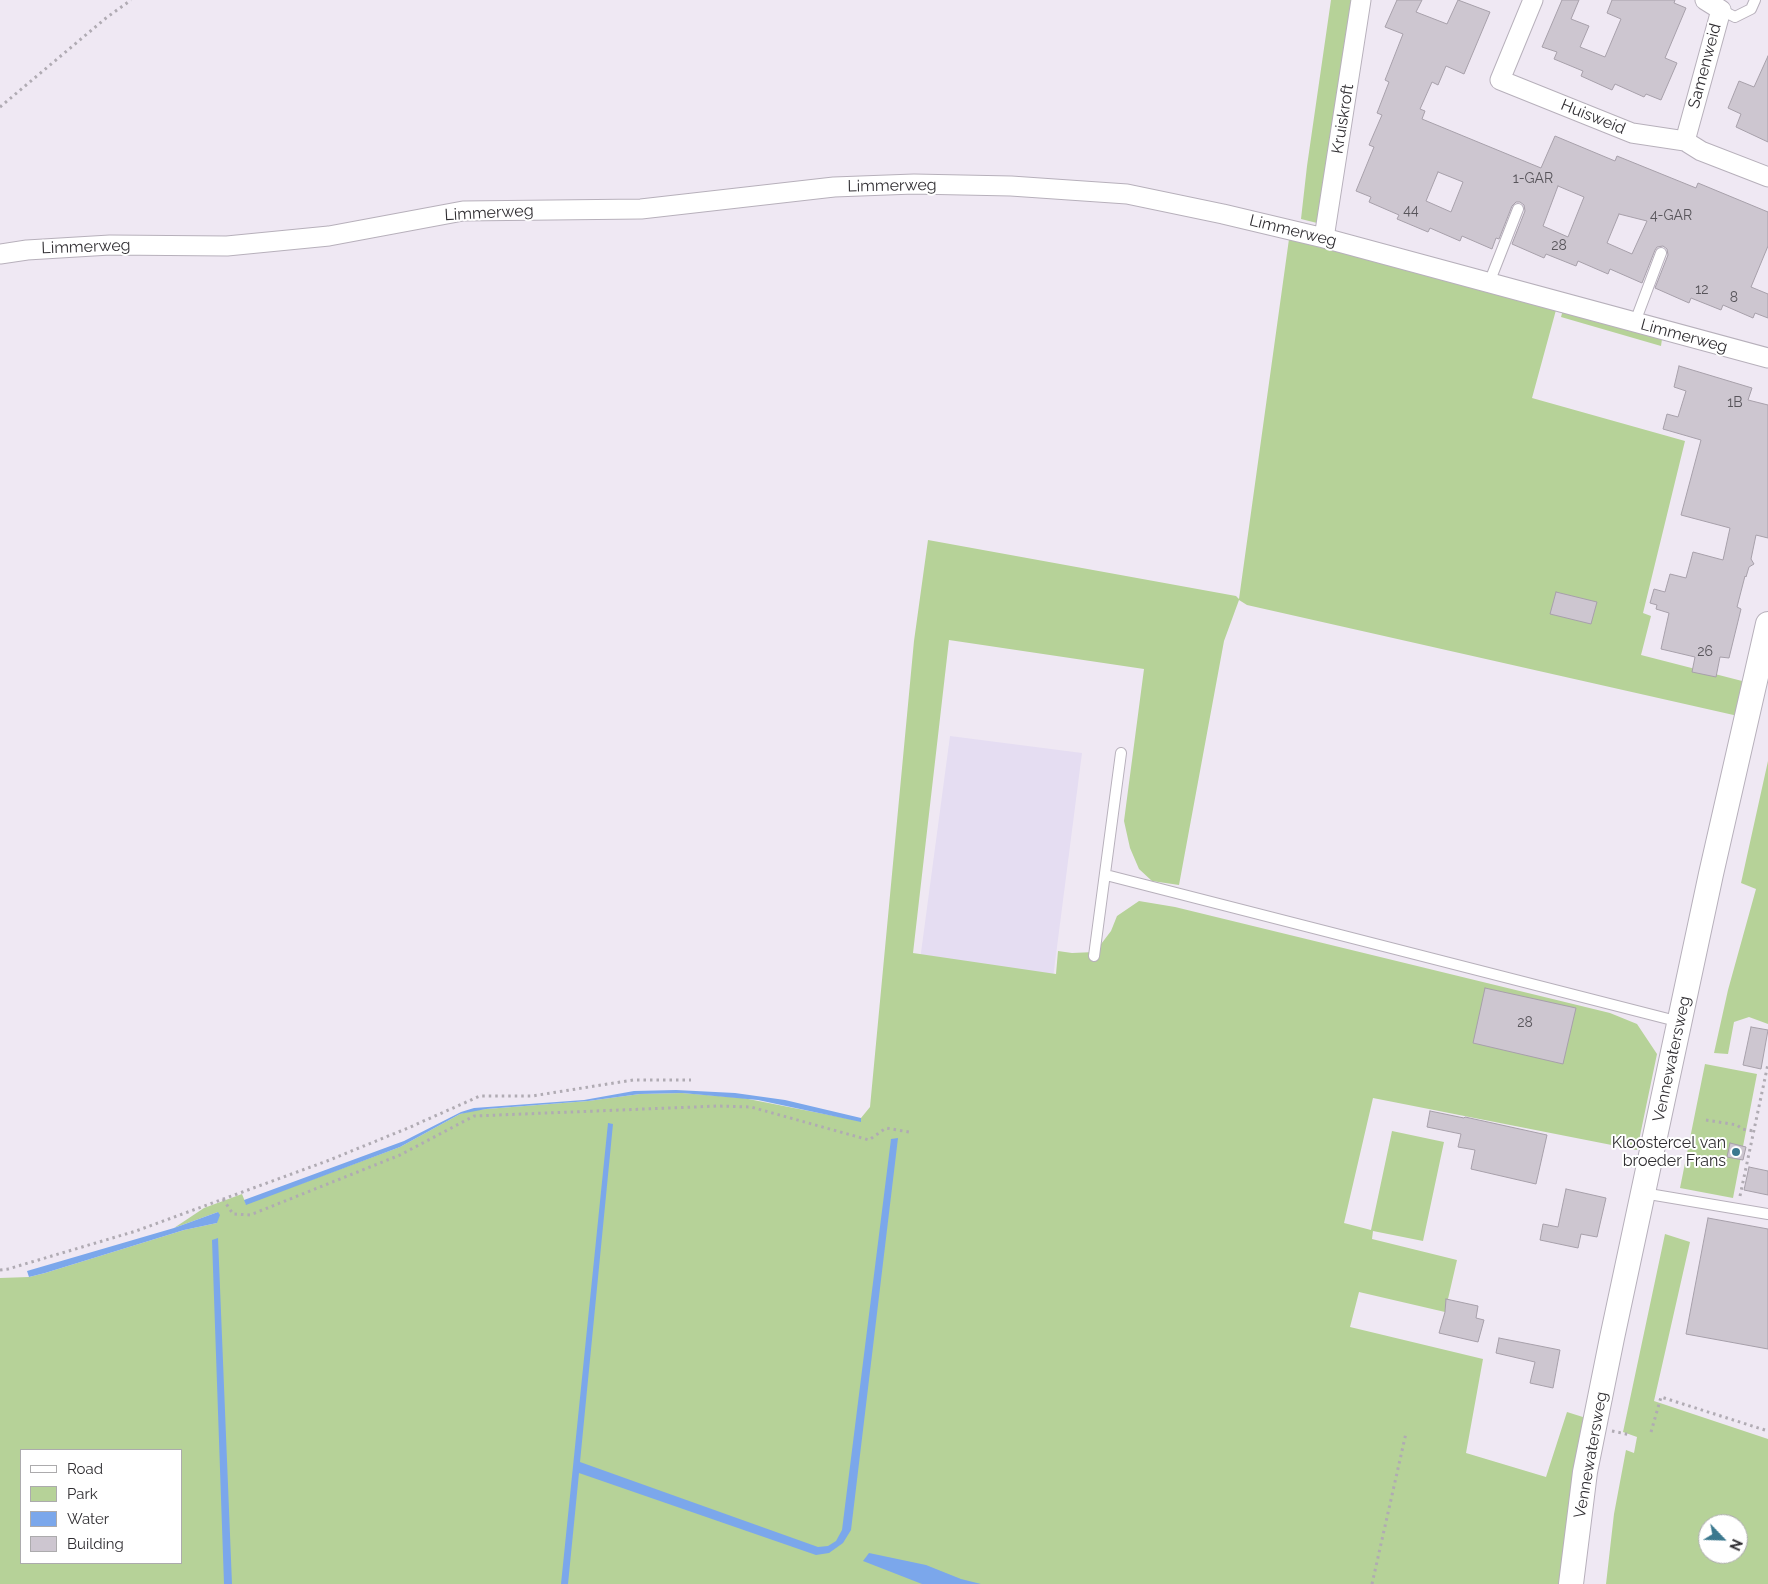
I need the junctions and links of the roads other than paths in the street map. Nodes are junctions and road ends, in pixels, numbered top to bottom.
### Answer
1 (1361, 0) edge
2 (1533, 0) edge
3 (1755, 0) edge
4 (1713, 5) edge
5 (1685, 141) junction
6 (1768, 177) edge
7 (1518, 209) dead end
8 (1324, 238) junction
9 (1662, 252) dead end
10 (0, 254) edge
11 (1489, 283) junction
12 (1635, 322) junction
13 (1768, 358) edge
14 (1767, 633) edge
15 (1120, 753) dead end
16 (1106, 874) junction
17 (1094, 956) dead end
18 (1680, 1022) junction
19 (1643, 1193) junction
20 (1768, 1214) edge
21 (1570, 1584) edge

1 - 8 street, Kruiskroft
2 - 5 street, Huisweid
3 - 4 lane
4 - 5 street, Samenweid
5 - 6 street, Huisweid
7 - 11 lane
8 - 10 street, Limmerweg
8 - 11 street, Limmerweg
9 - 12 lane
11 - 12 street, Limmerweg
12 - 13 street, Limmerweg
14 - 18 street, Vennewatersweg
15 - 16 lane
16 - 17 lane
16 - 18 lane
18 - 19 street, Vennewatersweg
19 - 20 lane
19 - 21 street, Vennewatersweg

